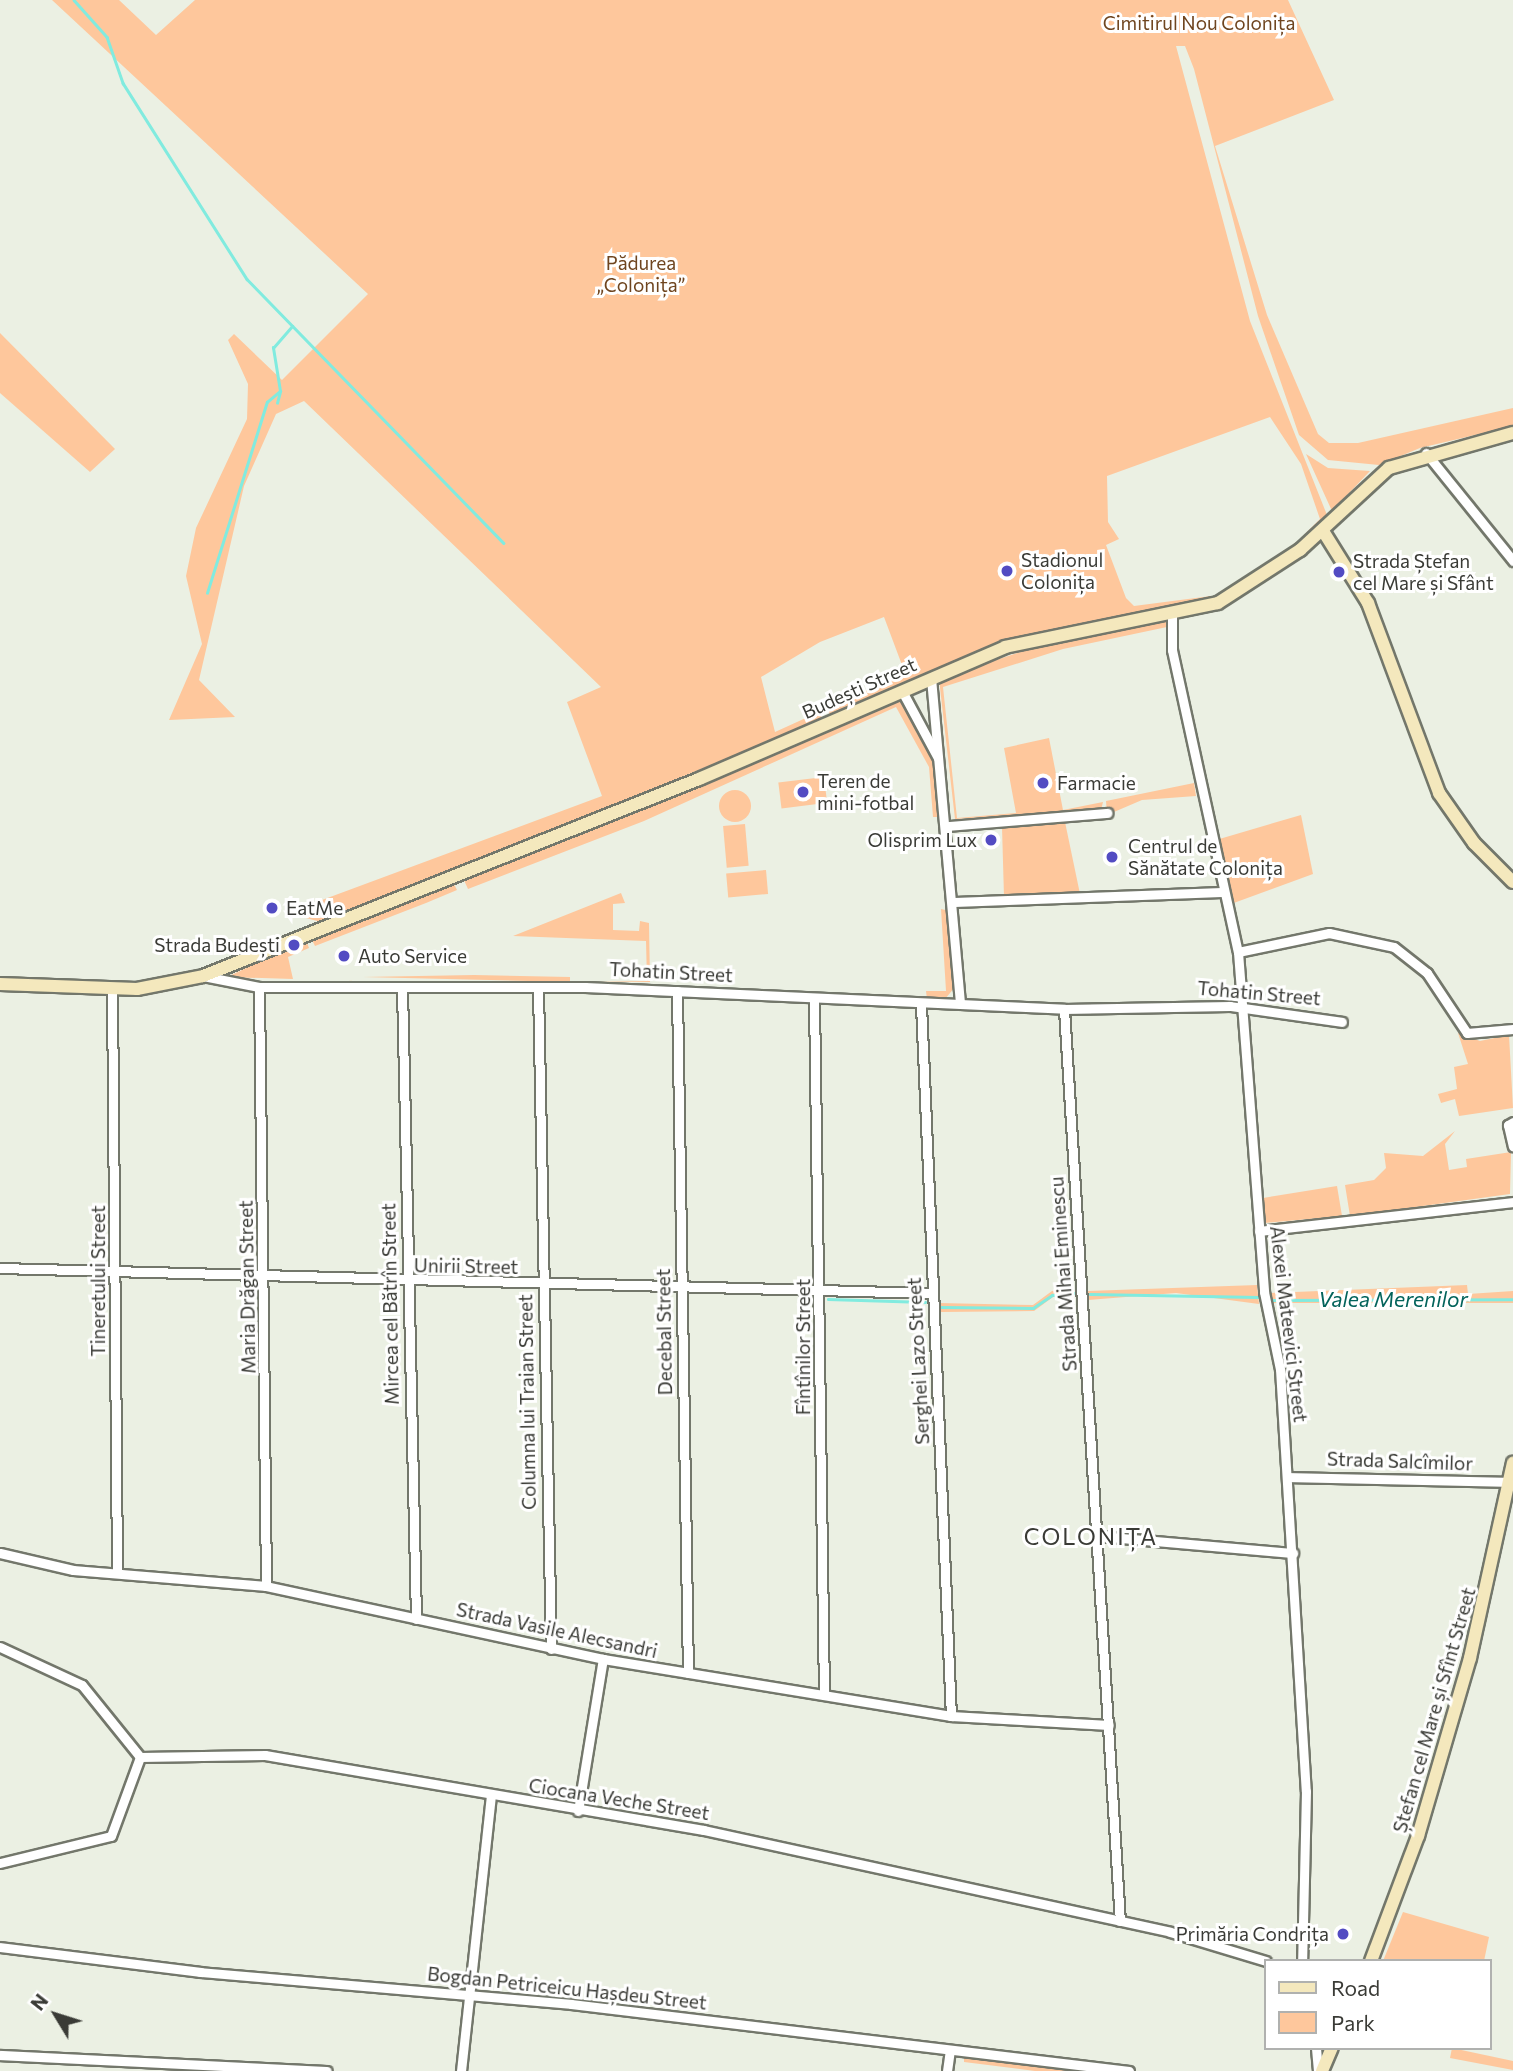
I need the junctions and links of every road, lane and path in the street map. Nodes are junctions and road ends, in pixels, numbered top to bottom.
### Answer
1 (1513, 433) edge
2 (1426, 453) junction
3 (1323, 531) junction
4 (1513, 561) edge
5 (1172, 614) junction
6 (931, 678) junction
7 (902, 691) junction
8 (941, 763) junction
9 (1107, 813) dead end
10 (947, 826) junction
11 (1513, 882) edge
12 (1224, 892) junction
13 (952, 902) junction
14 (1238, 952) junction
15 (203, 976) junction
16 (0, 984) edge
17 (538, 986) junction
18 (259, 987) junction
19 (402, 987) junction
20 (112, 989) junction
21 (677, 990) junction
22 (814, 998) junction
23 (960, 1003) junction
24 (920, 1004) junction
25 (1245, 1008) junction
26 (1064, 1009) junction
27 (1342, 1022) dead end
28 (1513, 1029) edge
29 (1513, 1122) edge
30 (1513, 1146) edge
31 (1513, 1202) edge
32 (1259, 1231) junction
33 (0, 1268) edge
34 (116, 1271) junction
35 (266, 1280) junction
36 (406, 1283) junction
37 (542, 1285) junction
38 (681, 1288) junction
39 (820, 1292) junction
40 (932, 1293) junction
41 (1513, 1463) edge
42 (1289, 1477) junction
43 (1510, 1482) junction
44 (1097, 1536) junction
45 (0, 1553) edge
46 (1293, 1553) junction
47 (117, 1572) junction
48 (266, 1586) junction
49 (416, 1619) junction
50 (0, 1647) edge
51 (551, 1649) junction
52 (603, 1659) junction
53 (688, 1674) junction
54 (824, 1695) junction
55 (951, 1716) junction
56 (1109, 1725) junction
57 (140, 1758) junction
58 (491, 1795) junction
59 (578, 1811) junction
60 (0, 1863) edge
61 (1120, 1922) junction
62 (0, 1947) edge
63 (1302, 1959) edge
64 (1372, 1959) edge
65 (1264, 1960) edge
66 (469, 1993) junction
67 (950, 2050) junction
68 (1316, 2050) edge
69 (1331, 2050) edge
70 (0, 2054) edge
71 (327, 2071) edge
72 (461, 2071) edge
73 (947, 2071) edge
74 (1129, 2071) edge
75 (1320, 2071) edge

1 - 2 street, Budești Street
2 - 3 street, Budești Street
2 - 4 street
3 - 5 street, Budești Street
3 - 11 street
5 - 6 street, Budești Street
5 - 12 street, Alexei Mateevici Street
6 - 7 street, Budești Street
6 - 8 street
7 - 8 street
7 - 15 street, Budești Street
8 - 10 street
9 - 10 street
10 - 13 street
12 - 13 street
12 - 14 street, Alexei Mateevici Street
13 - 23 street
14 - 25 street, Alexei Mateevici Street
14 - 28 street
15 - 18 street, Tohatin Street
15 - 20 street, Tohatin Street
16 - 20 street, Tohatin Street
17 - 19 street, Tohatin Street
17 - 21 street, Tohatin Street
17 - 37 street, Columna lui Traian Street
18 - 19 street, Tohatin Street
18 - 35 street, Maria Drăgan Street
19 - 36 street, Mircea cel Bătrîn Street
20 - 34 street, Tineretului Street
21 - 22 street, Tohatin Street
21 - 38 street, Decebal Street
22 - 24 street, Tohatin Street
22 - 39 street, Fîntînilor Street
23 - 24 street, Tohatin Street
23 - 26 street, Tohatin Street
24 - 40 street, Serghei Lazo Street
25 - 26 street, Tohatin Street
25 - 27 street, Tohatin Street
25 - 32 street, Alexei Mateevici Street
26 - 44 street, Strada Mihai Eminescu
29 - 30 street
31 - 32 street
32 - 42 street, Alexei Mateevici Street
33 - 34 street, Unirii Street
34 - 35 street, Unirii Street
34 - 47 street, Tineretului Street
35 - 36 street, Unirii Street
35 - 48 street, Maria Drăgan Street
36 - 37 street, Unirii Street
36 - 49 street, Mircea cel Bătrîn Street
37 - 38 street, Unirii Street
37 - 51 street, Columna lui Traian Street
38 - 39 street, Unirii Street
38 - 53 street, Decebal Street
39 - 40 street, Unirii Street
39 - 54 street, Fîntînilor Street
40 - 55 street, Serghei Lazo Street
41 - 43 street, Ștefan cel Mare și Sfînt Street
42 - 43 street, Strada Salcîmilor
42 - 46 street, Alexei Mateevici Street
43 - 64 street, Ștefan cel Mare și Sfînt Street
44 - 46 street
44 - 56 street, Strada Mihai Eminescu
45 - 47 street, Strada Vasile Alecsandri
46 - 63 street, Alexei Mateevici Street
47 - 48 street, Strada Vasile Alecsandri
48 - 49 street, Strada Vasile Alecsandri
49 - 51 street, Strada Vasile Alecsandri
50 - 57 street
51 - 52 street, Strada Vasile Alecsandri
52 - 53 street, Strada Vasile Alecsandri
52 - 59 street
53 - 54 street, Strada Vasile Alecsandri
54 - 55 street, Strada Vasile Alecsandri
55 - 56 street, Strada Vasile Alecsandri
56 - 61 street, Strada Mihai Eminescu
57 - 58 street, Ciocana Veche Street
57 - 60 street
58 - 59 street, Ciocana Veche Street
58 - 66 street
59 - 61 street, Ciocana Veche Street
61 - 65 street, Ciocana Veche Street
62 - 66 street, Bogdan Petriceicu Hașdeu Street
66 - 67 street, Bogdan Petriceicu Hașdeu Street
66 - 72 street
67 - 73 street
67 - 74 street, Bogdan Petriceicu Hașdeu Street
68 - 75 street
69 - 75 street
70 - 71 street

